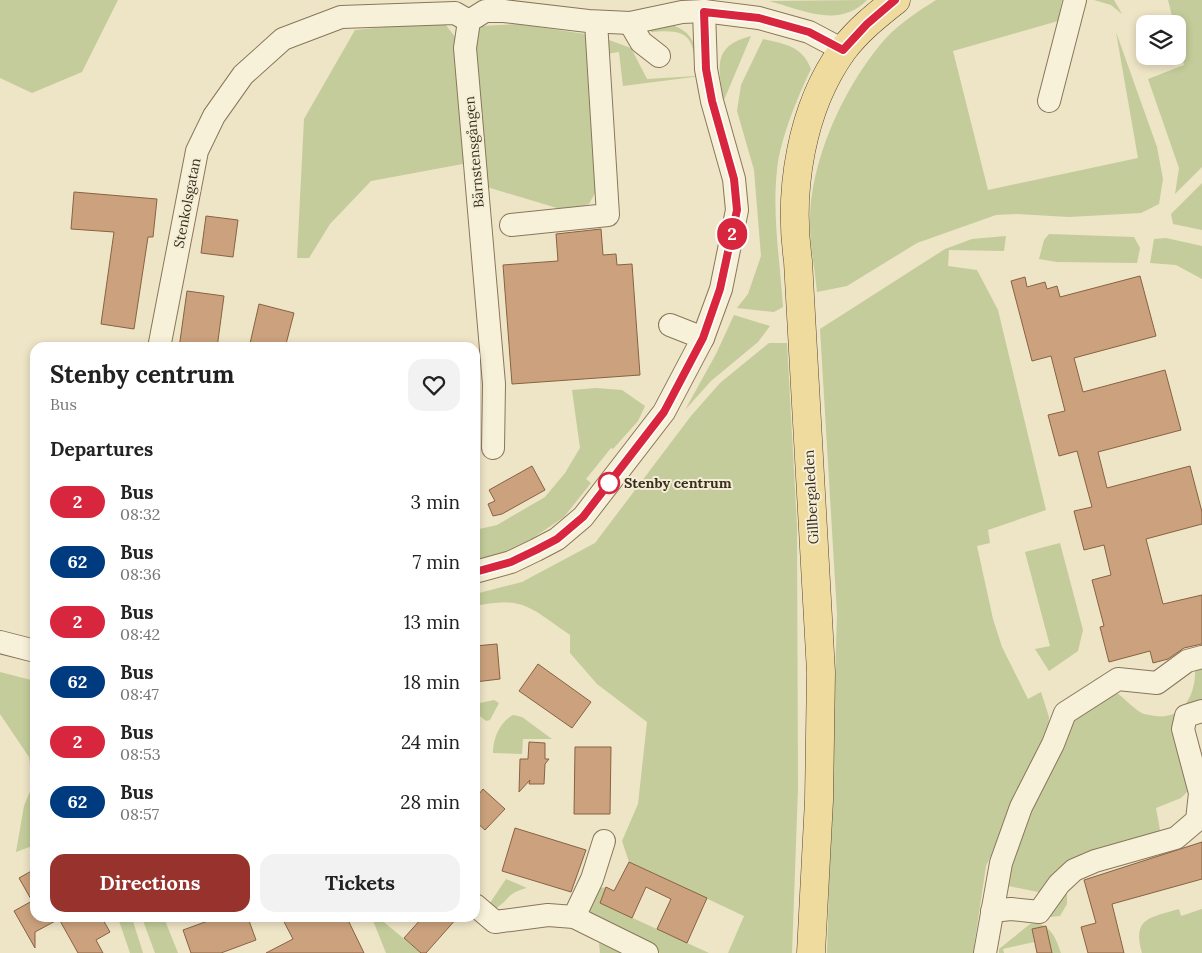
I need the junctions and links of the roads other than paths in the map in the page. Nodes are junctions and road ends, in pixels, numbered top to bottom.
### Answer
1 (896, 0) edge
2 (1075, 0) edge
3 (342, 8) edge
4 (704, 12) junction
5 (642, 14) edge
6 (469, 21) junction
7 (596, 22) junction
8 (843, 50) junction
9 (660, 56) dead end
10 (1049, 101) dead end
11 (511, 225) dead end
12 (670, 325) dead end
13 (703, 338) junction
14 (160, 342) edge
15 (494, 448) dead end
16 (480, 571) edge
17 (0, 642) edge
18 (30, 650) edge
19 (1202, 656) edge
20 (1202, 711) edge
21 (604, 841) dead end
22 (480, 909) edge
23 (992, 911) junction
24 (574, 917) junction
25 (647, 953) edge
26 (812, 953) edge
27 (984, 953) edge

1 - 8 main road, Gillbergaleden
2 - 10 street
3 - 6 street, Stenkolsgatan
3 - 14 street, Stenkolsgatan
4 - 5 street
4 - 8 street
4 - 13 street
5 - 7 street
5 - 9 street
6 - 7 street
6 - 15 street, Bärnstensgången
7 - 11 street
8 - 26 main road, Gillbergaleden
12 - 13 street
13 - 16 street
17 - 18 street
19 - 23 street
20 - 23 street
21 - 24 street
22 - 24 street
23 - 27 street
24 - 25 street

